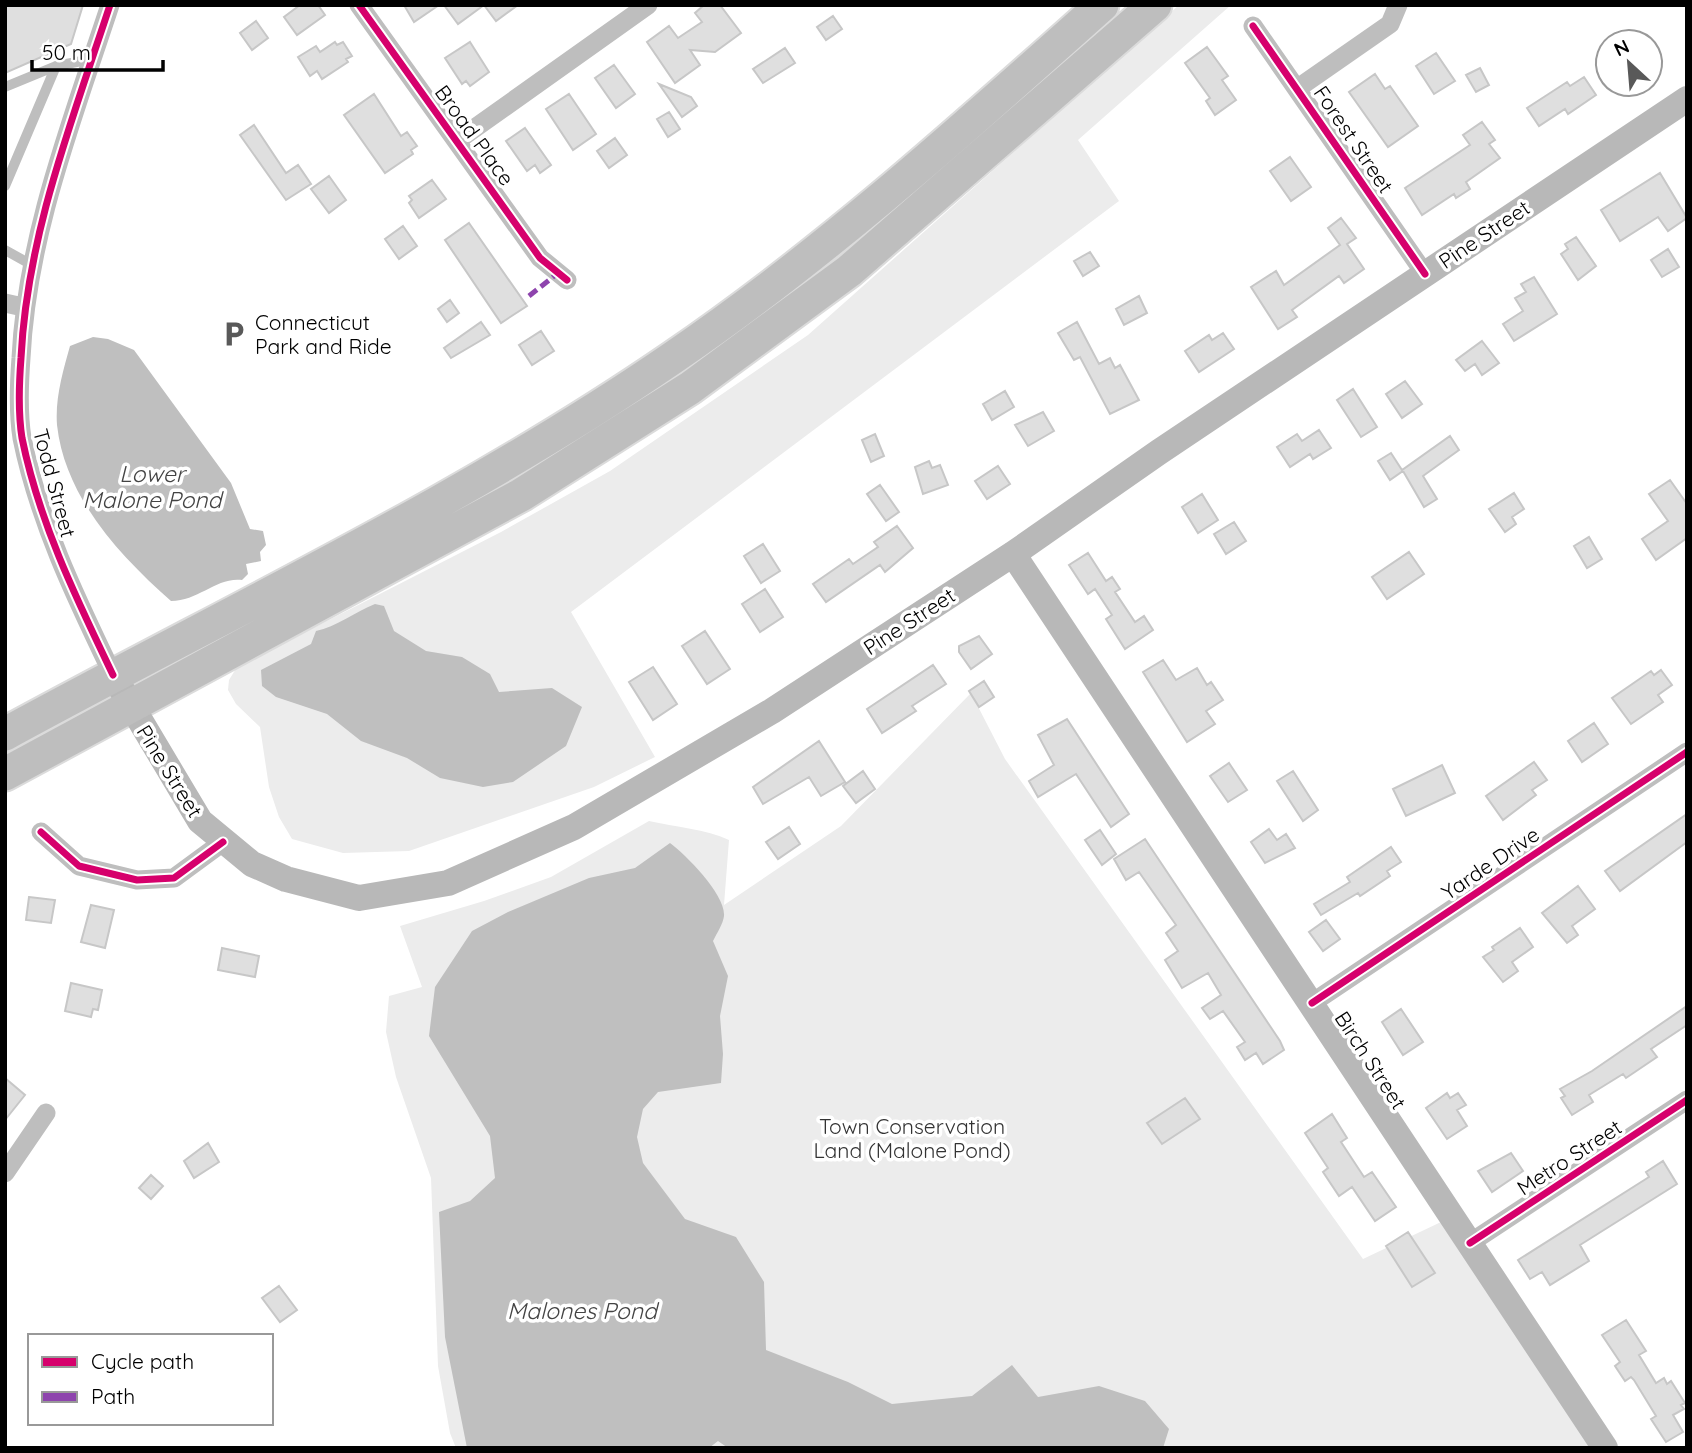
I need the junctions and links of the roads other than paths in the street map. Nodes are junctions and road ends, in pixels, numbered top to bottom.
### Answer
1 (110, 5) edge
2 (359, 5) edge
3 (648, 5) edge
4 (1102, 5) edge
5 (1155, 5) edge
6 (1398, 5) edge
7 (1253, 26) dead end
8 (92, 59) junction
9 (55, 66) junction
10 (5, 87) edge
11 (1298, 88) junction
12 (1687, 99) edge
13 (458, 140) junction
14 (6, 184) edge
15 (5, 250) edge
16 (30, 264) junction
17 (1425, 274) junction
18 (567, 280) dead end
19 (14, 305) edge
20 (14, 440) edge
21 (1013, 554) junction
22 (113, 675) junction
23 (130, 706) junction
24 (5, 734) edge
25 (1687, 752) edge
26 (5, 774) edge
27 (41, 832) dead end
28 (223, 842) junction
29 (1312, 1003) junction
30 (1687, 1100) edge
31 (46, 1114) dead end
32 (5, 1173) edge
33 (1470, 1243) junction
34 (1605, 1448) edge

1 - 8 street, Todd Street
2 - 13 street, Broad Place
3 - 13 street
4 - 22 highway
5 - 23 highway
6 - 11 street
7 - 11 street, Forest Street
8 - 9 lane
8 - 16 street, Todd Street
9 - 10 lane
9 - 14 lane
11 - 17 street, Forest Street
12 - 17 main road, Pine Street
13 - 18 street, Broad Place
15 - 16 lane
16 - 19 street, Todd Street
17 - 21 main road, Pine Street
19 - 20 street, Todd Street
20 - 22 street, Todd Street
21 - 28 main road, Pine Street
21 - 29 main road, Birch Street
22 - 23 main road, Pine Street
22 - 24 highway
23 - 26 highway, Pine Street
23 - 28 main road, Pine Street
25 - 29 street, Yarde Drive
27 - 28 street
29 - 33 main road, Birch Street
30 - 33 street, Metro Street
31 - 32 street
33 - 34 main road, Birch Street

